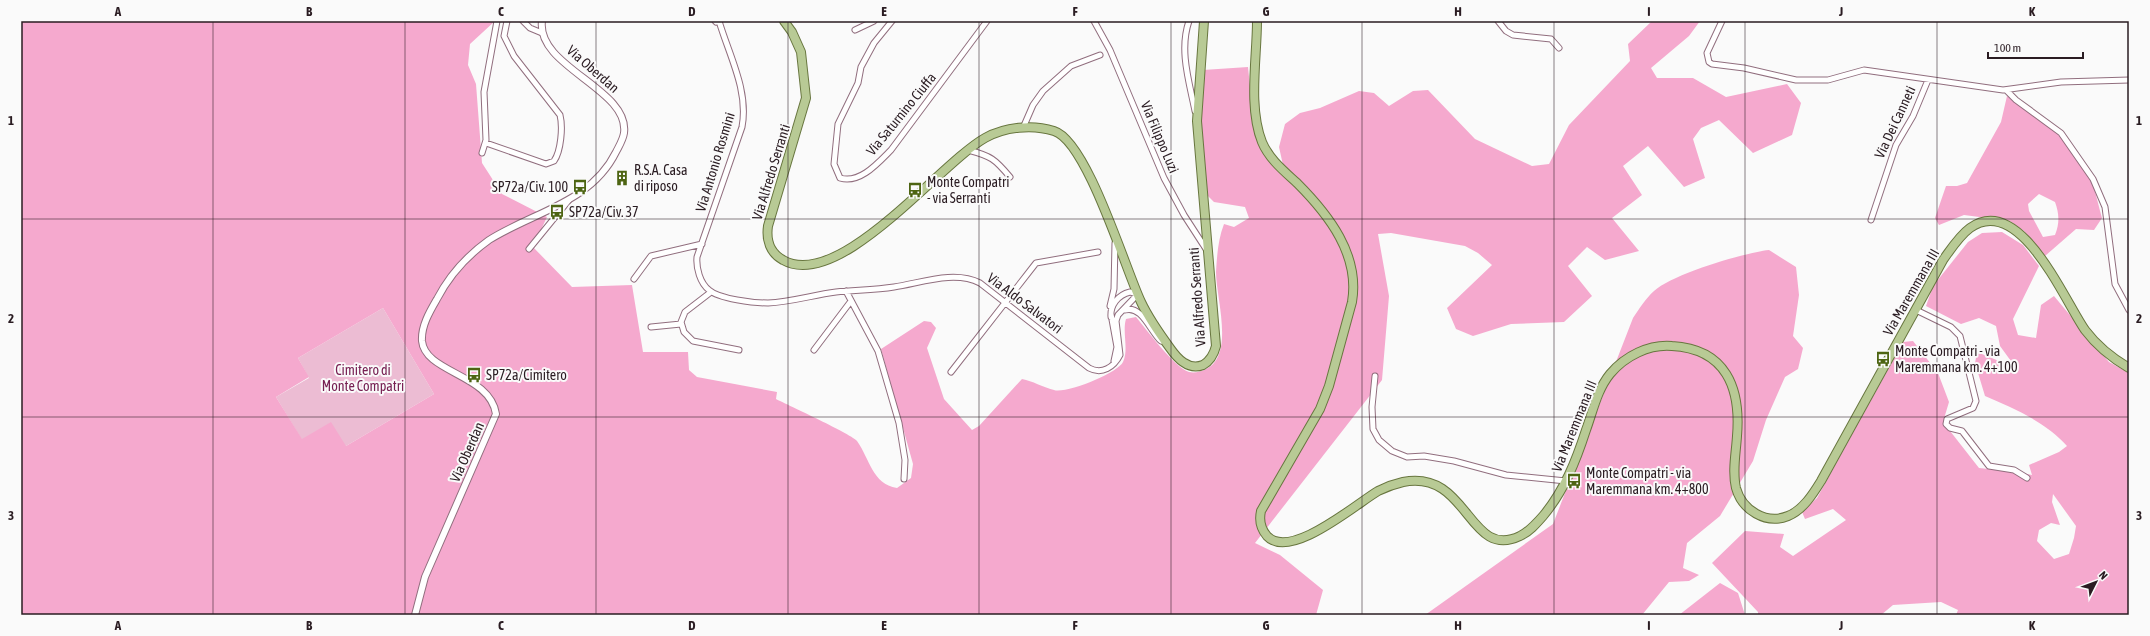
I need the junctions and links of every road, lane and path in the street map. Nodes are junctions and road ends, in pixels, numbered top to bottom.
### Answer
1 (498, 21) edge
2 (508, 21) edge
3 (523, 21) edge
4 (542, 21) edge
5 (716, 21) edge
6 (784, 21) edge
7 (874, 21) edge
8 (892, 21) edge
9 (987, 21) edge
10 (1094, 21) edge
11 (1188, 21) edge
12 (1204, 21) edge
13 (1257, 21) edge
14 (1498, 21) edge
15 (1722, 21) edge
16 (855, 30) dead end
17 (542, 33) junction
18 (1559, 48) dead end
19 (1100, 55) dead end
20 (1928, 80) junction
21 (2129, 80) edge
22 (2006, 90) junction
23 (1197, 121) junction
24 (1023, 128) junction
25 (486, 143) junction
26 (968, 150) junction
27 (482, 153) dead end
28 (1010, 177) dead end
29 (570, 199) junction
30 (1871, 220) dead end
31 (1114, 236) junction
32 (702, 244) junction
33 (529, 248) dead end
34 (1098, 252) dead end
35 (1208, 260) junction
36 (634, 279) dead end
37 (846, 291) junction
38 (711, 292) junction
39 (1138, 294) junction
40 (851, 301) junction
41 (1006, 302) junction
42 (1916, 310) junction
43 (2129, 310) edge
44 (1122, 311) junction
45 (1111, 318) junction
46 (681, 324) junction
47 (652, 327) dead end
48 (739, 350) dead end
49 (814, 350) dead end
50 (1172, 350) junction
51 (1110, 368) junction
52 (2129, 368) edge
53 (951, 372) dead end
54 (1375, 376) dead end
55 (904, 478) dead end
56 (2027, 478) dead end
57 (1566, 481) junction
58 (415, 615) edge

1 - 25 street
2 - 25 street
3 - 17 street
4 - 17 street
5 - 32 street, Via Antonio Rosmini
6 - 26 main road, Via Alfredo Serranti
7 - 16 street
8 - 9 street, Via Saturnino Ciuffa
10 - 35 street, Via Filippo Luzi
11 - 23 street
12 - 23 main road, Via Alfredo Serranti
13 - 57 main road, Via Maremmana III
14 - 18 street
15 - 20 street
17 - 29 street, Via Oberdan
19 - 24 street
20 - 22 street
20 - 30 street, Via Dei Canneti
21 - 22 street
22 - 43 street
23 - 35 main road, Via Alfredo Serranti
24 - 26 main road, Via Alfredo Serranti
24 - 31 main road, Via Alfredo Serranti
25 - 27 street
26 - 28 street
29 - 33 street
29 - 58 street, Via Oberdan
31 - 39 main road, Via Alfredo Serranti
31 - 45 street
32 - 36 street
32 - 38 street, Via Antonio Rosmini
34 - 41 street
35 - 50 main road, Via Alfredo Serranti
37 - 38 street
37 - 40 street
37 - 41 street, Via Aldo Salvatori
38 - 46 street
39 - 44 street
39 - 45 street
39 - 50 main road, Via Alfredo Serranti
40 - 49 street
40 - 55 street
41 - 51 street, Via Aldo Salvatori
41 - 53 street
42 - 52 main road, Via Maremmana III
42 - 56 street
42 - 57 main road, Via Maremmana III
44 - 50 street
44 - 51 street
45 - 51 street
46 - 47 street
46 - 48 street
54 - 57 street

